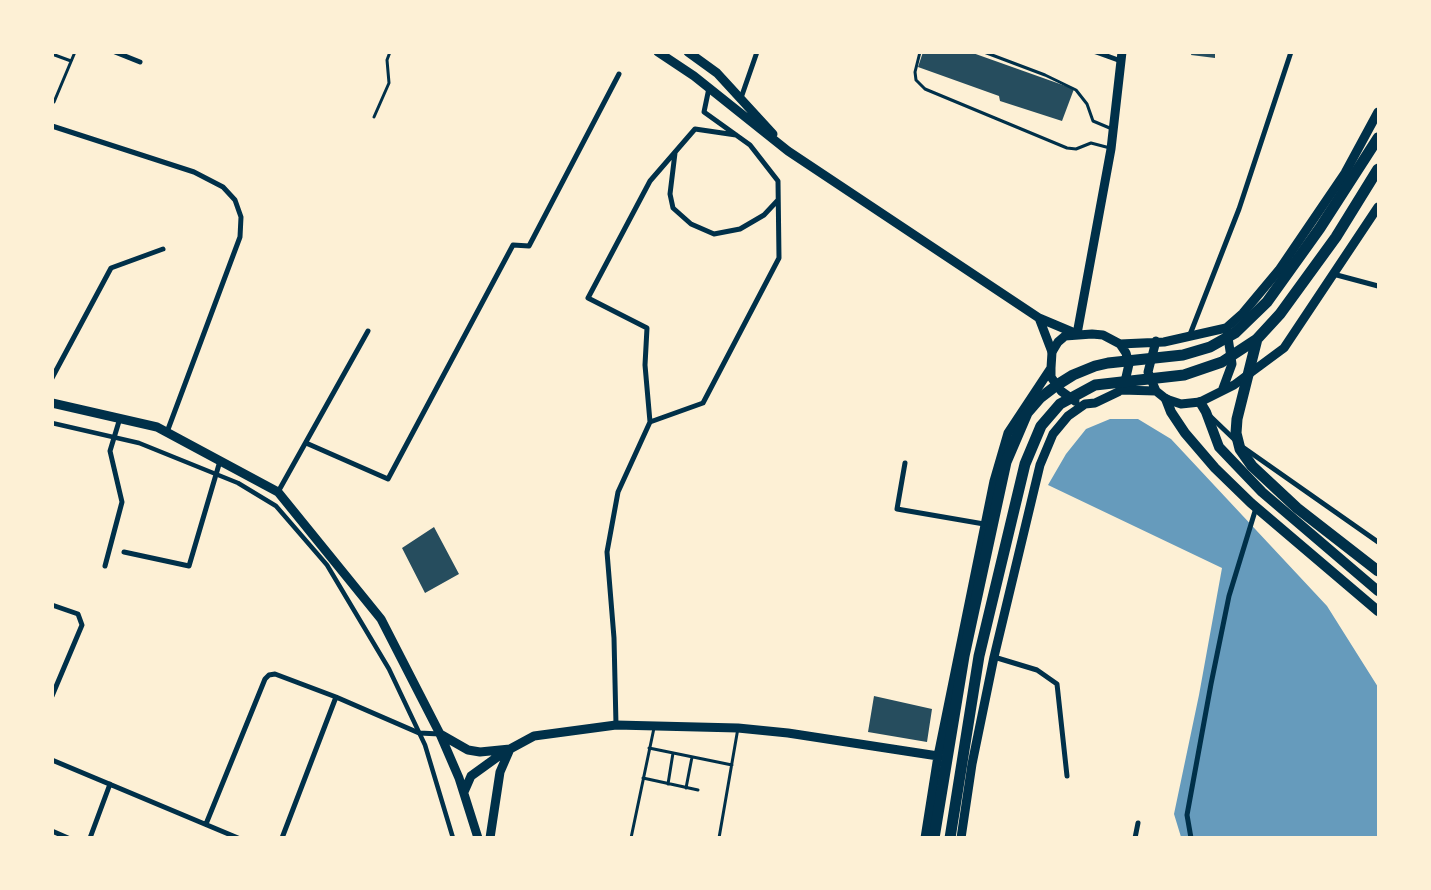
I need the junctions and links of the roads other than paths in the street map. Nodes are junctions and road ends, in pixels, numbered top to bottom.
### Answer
1 (75, 52) edge
2 (116, 52) edge
3 (390, 52) edge
4 (658, 52) edge
5 (688, 52) edge
6 (756, 52) edge
7 (920, 52) edge
8 (984, 52) edge
9 (1096, 52) edge
10 (1291, 52) edge
11 (52, 54) edge
12 (1121, 56) edge
13 (71, 61) junction
14 (140, 62) dead end
15 (619, 74) dead end
16 (709, 88) junction
17 (741, 98) junction
18 (54, 102) edge
19 (1378, 112) edge
20 (374, 117) dead end
21 (52, 126) edge
22 (1113, 130) junction
23 (737, 136) junction
24 (1378, 138) edge
25 (1111, 148) junction
26 (788, 151) junction
27 (675, 153) junction
28 (1378, 169) edge
29 (778, 200) junction
30 (1378, 207) edge
31 (1376, 217) edge
32 (162, 249) dead end
33 (1333, 274) junction
34 (1378, 286) edge
35 (1039, 318) junction
36 (1226, 328) junction
37 (368, 331) dead end
38 (1077, 334) junction
39 (1189, 338) junction
40 (1257, 340) junction
41 (1156, 342) junction
42 (1120, 344) junction
43 (1052, 352) junction
44 (1051, 368) junction
45 (52, 378) edge
46 (1121, 390) junction
47 (1156, 391) junction
48 (1222, 391) junction
49 (1166, 398) junction
50 (52, 402) edge
51 (1200, 402) junction
52 (1084, 404) junction
53 (1206, 412) junction
54 (120, 418) junction
55 (650, 422) junction
56 (52, 423) edge
57 (167, 432) junction
58 (114, 437) junction
59 (306, 443) junction
60 (220, 461) junction
61 (905, 463) dead end
62 (216, 474) junction
63 (278, 492) junction
64 (1256, 507) junction
65 (984, 524) junction
66 (1378, 542) edge
67 (124, 552) dead end
68 (104, 566) dead end
69 (1378, 571) edge
70 (1378, 591) edge
71 (52, 605) edge
72 (1378, 611) edge
73 (994, 657) junction
74 (52, 696) edge
75 (336, 697) junction
76 (616, 725) junction
77 (654, 725) junction
78 (738, 728) junction
79 (419, 733) junction
80 (440, 734) junction
81 (649, 748) junction
82 (510, 749) junction
83 (673, 753) junction
84 (938, 756) junction
85 (692, 757) junction
86 (52, 760) edge
87 (732, 765) junction
88 (1067, 776) dead end
89 (643, 778) junction
90 (110, 784) junction
91 (668, 784) junction
92 (686, 788) junction
93 (698, 790) dead end
94 (464, 792) junction
95 (1138, 823) dead end
96 (206, 824) junction
97 (52, 831) edge
98 (68, 838) edge
99 (90, 838) edge
100 (238, 838) edge
101 (282, 838) edge
102 (453, 838) edge
103 (478, 838) edge
104 (490, 838) edge
105 (631, 838) edge
106 (719, 838) edge
107 (925, 838) edge
108 (934, 838) edge
109 (950, 838) edge
110 (961, 838) edge
111 (1135, 838) edge
112 (1191, 838) edge

1 - 13 lane
2 - 14 street
3 - 20 lane
4 - 16 street
5 - 17 street
6 - 17 street
7 - 25 lane
8 - 22 lane
9 - 12 street
10 - 39 street
11 - 13 lane
12 - 22 street
13 - 18 lane
15 - 59 street
16 - 23 street
16 - 26 street
17 - 26 street
19 - 36 street
21 - 57 street
22 - 25 street
23 - 27 street
23 - 29 street
24 - 108 highway
25 - 38 street
26 - 35 street
27 - 29 street
27 - 55 street
28 - 40 highway
29 - 55 street
30 - 31 street
31 - 33 street
32 - 45 street
33 - 34 street
33 - 48 street
35 - 38 street
35 - 43 street
36 - 39 street
36 - 48 street
37 - 59 street
38 - 42 street
38 - 43 street
39 - 41 street
40 - 69 highway
40 - 109 highway
41 - 42 street
41 - 47 street
42 - 46 street
43 - 44 street
44 - 52 street
44 - 65 street
46 - 47 street
46 - 52 street
47 - 49 street
48 - 51 street
49 - 51 street
49 - 64 main road
50 - 54 street
51 - 53 main road
52 - 73 street
53 - 66 street
53 - 70 main road
54 - 57 street
54 - 58 street
55 - 76 street
56 - 58 street
57 - 60 street
58 - 62 street
58 - 68 street
59 - 63 street
60 - 62 street
60 - 63 street
61 - 65 street
62 - 67 street
62 - 79 street
63 - 80 street
64 - 72 main road
64 - 112 street
65 - 84 street
71 - 74 street
73 - 88 street
73 - 110 street
75 - 79 street
75 - 96 street
75 - 101 street
76 - 77 street
76 - 82 street
77 - 78 street
77 - 81 lane
78 - 84 street
78 - 87 lane
79 - 80 street
79 - 102 street
80 - 82 street
80 - 94 street
81 - 83 lane
81 - 89 lane
82 - 94 street
82 - 104 street
83 - 85 lane
83 - 91 lane
84 - 107 street
85 - 87 lane
85 - 92 lane
86 - 90 street
87 - 106 lane
89 - 91 lane
89 - 105 lane
90 - 96 street
90 - 99 street
91 - 92 lane
92 - 93 lane
94 - 103 street
95 - 111 street
96 - 100 street
97 - 98 street

